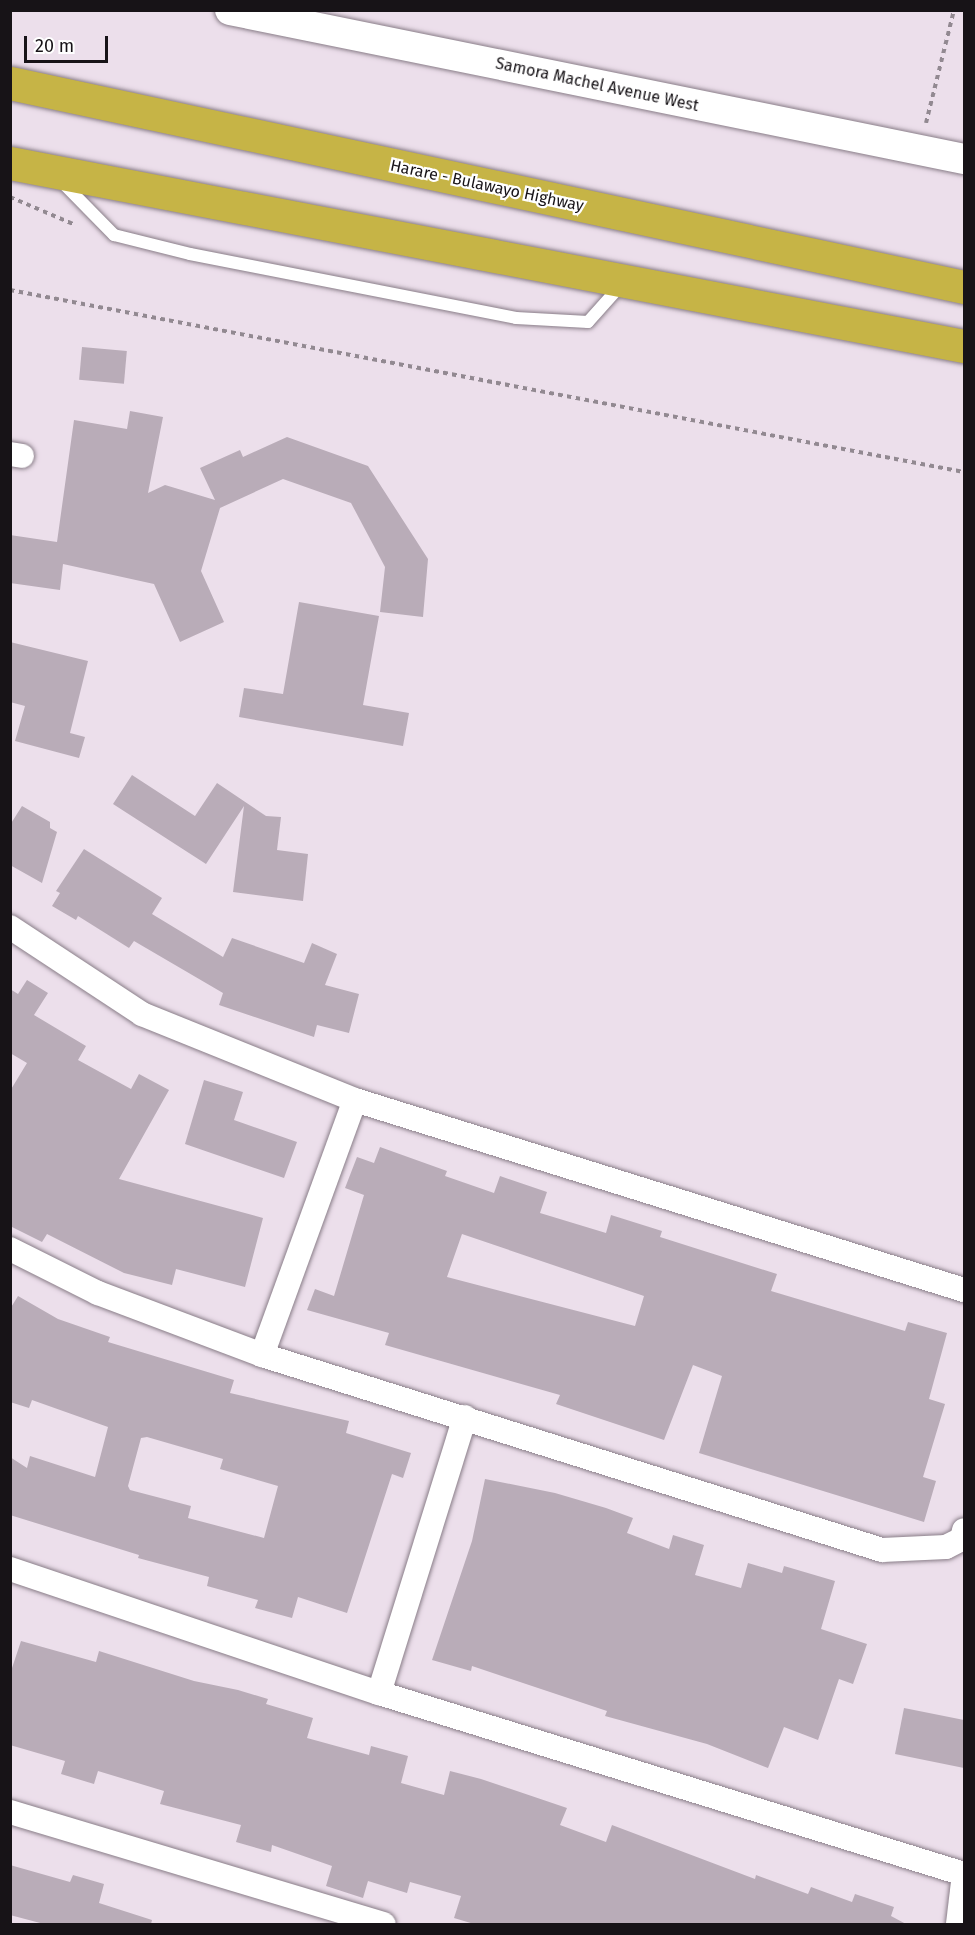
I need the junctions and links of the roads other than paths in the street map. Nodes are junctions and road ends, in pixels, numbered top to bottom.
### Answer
1 (230, 10) edge
2 (10, 84) edge
3 (964, 159) edge
4 (10, 163) edge
5 (54, 172) junction
6 (623, 283) junction
7 (964, 287) edge
8 (960, 350) edge
9 (10, 927) edge
10 (355, 1100) junction
11 (10, 1250) edge
12 (964, 1290) edge
13 (262, 1355) junction
14 (465, 1417) junction
15 (964, 1530) edge
16 (10, 1569) edge
17 (380, 1694) junction
18 (10, 1812) edge
19 (964, 1874) edge
20 (384, 1924) edge
21 (958, 1924) edge

1 - 3 street, Samora Machel Avenue West
2 - 7 highway, Harare - Bulawayo Highway
4 - 5 highway
5 - 6 highway
5 - 6 lane
6 - 8 highway
9 - 10 street
10 - 12 street
10 - 13 street
11 - 13 street
13 - 14 street
14 - 15 street
14 - 17 street
16 - 17 street
17 - 19 street
18 - 20 street
19 - 21 street

